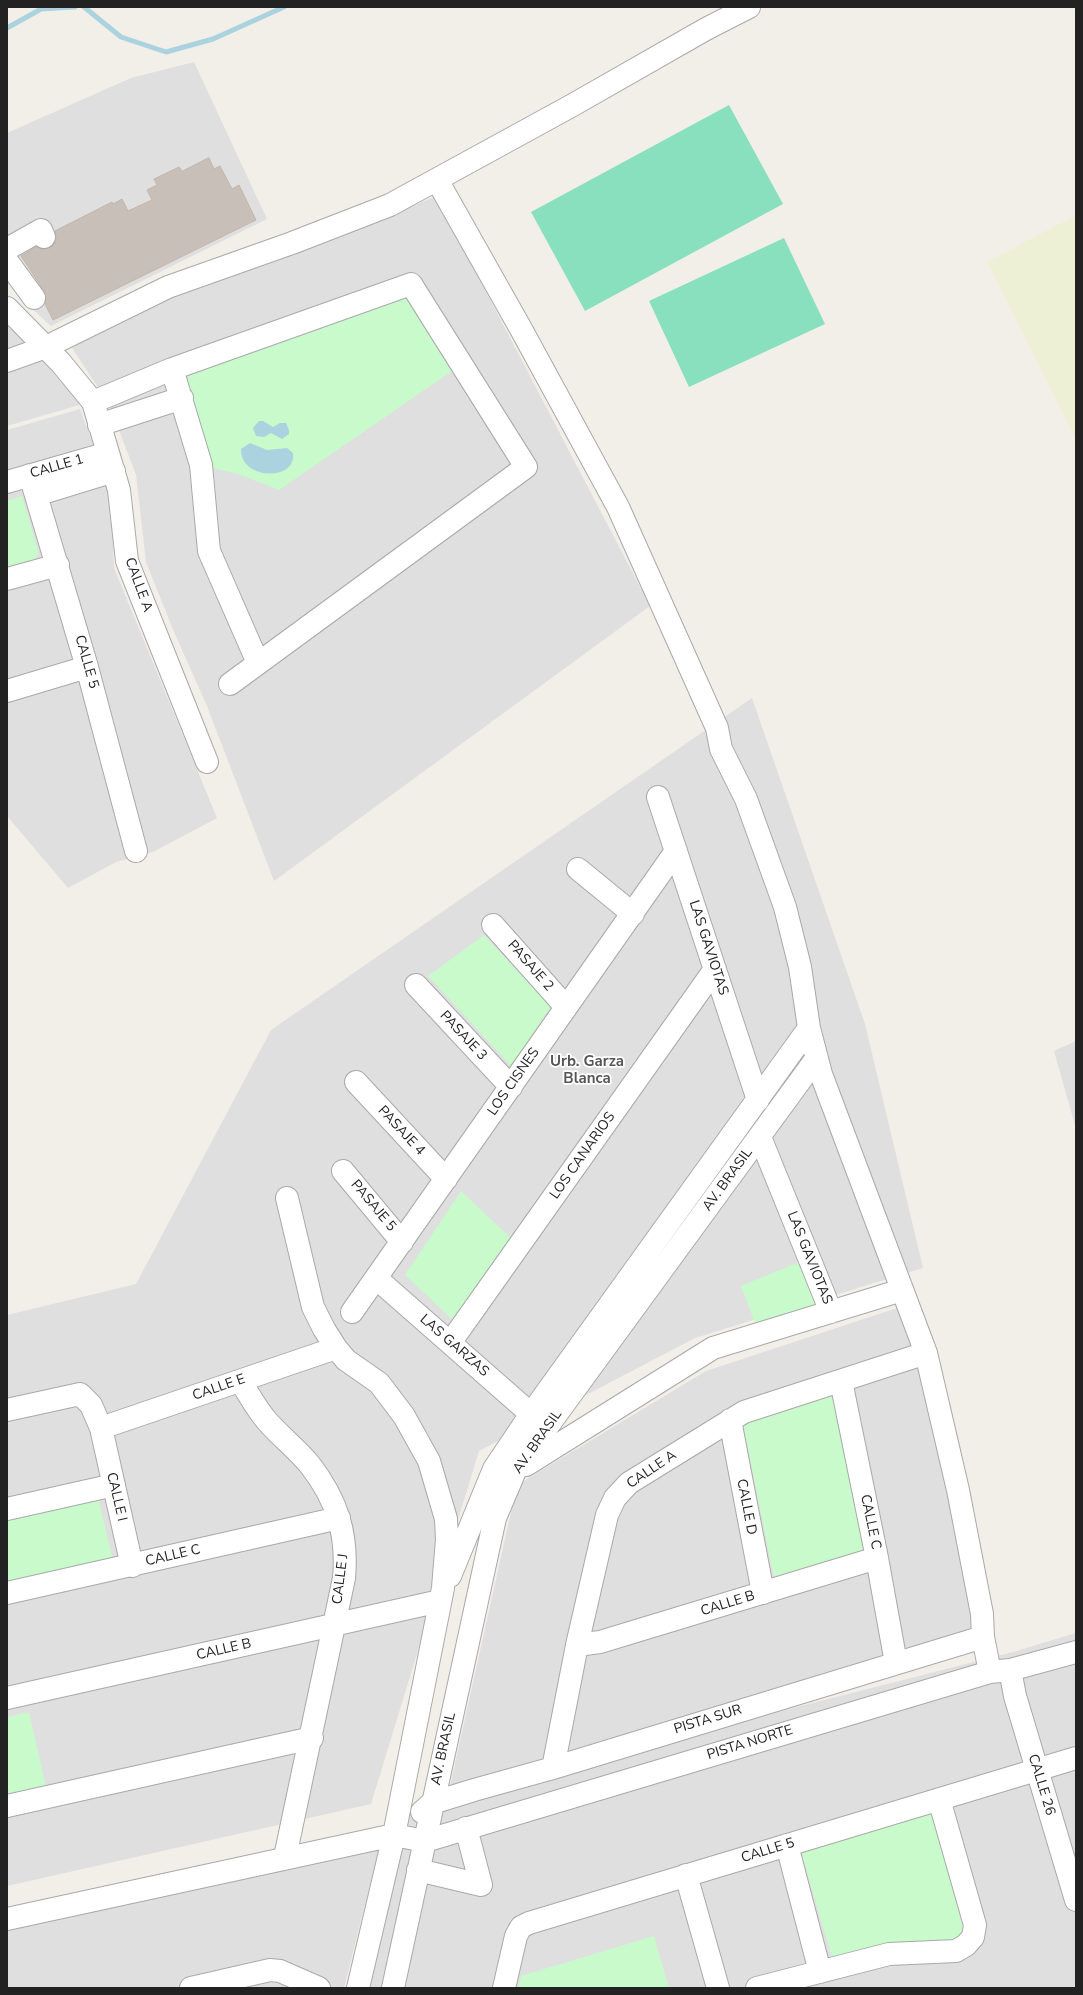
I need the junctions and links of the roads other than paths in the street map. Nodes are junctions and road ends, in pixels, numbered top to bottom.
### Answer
1 (749, 7) edge
2 (437, 180) junction
3 (44, 236) dead end
4 (7, 249) edge
5 (7, 261) edge
6 (34, 298) dead end
7 (7, 308) edge
8 (46, 347) junction
9 (7, 361) edge
10 (172, 369) junction
11 (182, 398) junction
12 (93, 402) junction
13 (99, 425) junction
14 (111, 462) junction
15 (7, 482) edge
16 (33, 485) junction
17 (58, 564) junction
18 (7, 579) edge
19 (258, 663) junction
20 (88, 667) junction
21 (230, 684) dead end
22 (7, 691) edge
23 (207, 762) dead end
24 (658, 797) dead end
25 (136, 851) dead end
26 (676, 852) junction
27 (578, 869) dead end
28 (633, 914) junction
29 (494, 925) dead end
30 (715, 969) junction
31 (416, 985) dead end
32 (566, 1008) junction
33 (809, 1028) junction
34 (816, 1059) junction
35 (356, 1082) dead end
36 (511, 1087) junction
37 (758, 1100) junction
38 (760, 1137) junction
39 (344, 1171) dead end
40 (446, 1179) junction
41 (287, 1198) dead end
42 (402, 1242) junction
43 (376, 1278) junction
44 (902, 1290) junction
45 (352, 1312) dead end
46 (831, 1312) junction
47 (450, 1343) junction
48 (336, 1348) junction
49 (926, 1353) junction
50 (240, 1381) junction
51 (841, 1381) junction
52 (7, 1410) edge
53 (532, 1414) junction
54 (730, 1420) junction
55 (101, 1428) junction
56 (515, 1471) junction
57 (114, 1485) junction
58 (7, 1509) edge
59 (340, 1518) junction
60 (877, 1558) junction
61 (132, 1566) junction
62 (763, 1593) junction
63 (7, 1594) edge
64 (440, 1601) junction
65 (335, 1625) junction
66 (984, 1637) junction
67 (577, 1645) junction
68 (1076, 1652) edge
69 (896, 1663) junction
70 (1000, 1671) junction
71 (7, 1698) edge
72 (312, 1738) junction
73 (1076, 1758) edge
74 (553, 1768) junction
75 (1036, 1770) junction
76 (939, 1799) junction
77 (432, 1803) junction
78 (7, 1806) edge
79 (466, 1828) junction
80 (394, 1835) junction
81 (425, 1841) junction
82 (787, 1845) junction
83 (285, 1858) junction
84 (418, 1870) junction
85 (686, 1875) junction
86 (1076, 1900) edge
87 (7, 1919) edge
88 (820, 1972) junction
89 (233, 1983) edge
90 (191, 1988) edge
91 (319, 1988) edge
92 (358, 1988) edge
93 (393, 1988) edge
94 (504, 1988) edge
95 (718, 1988) edge
96 (757, 1988) edge

1 - 2 street
2 - 8 street
2 - 33 street, CALLE 26
3 - 4 street
5 - 6 street
7 - 8 street
8 - 9 street
8 - 12 street
10 - 11 street
10 - 12 street
10 - 19 street
11 - 13 street
11 - 19 street
12 - 13 street, CALLE A
13 - 14 street, CALLE A
14 - 16 street, CALLE 1
14 - 23 street, CALLE A
15 - 16 street, CALLE 1
16 - 17 street, CALLE 5
17 - 18 street
17 - 20 street, CALLE 5
19 - 21 street
20 - 22 street
20 - 25 street, CALLE 5
24 - 26 street, LAS GAVIOTAS
26 - 28 street, LOS CISNES
26 - 30 street, LAS GAVIOTAS
27 - 28 street
28 - 32 street, LOS CISNES
29 - 32 street, PASAJE 2
30 - 37 street, LAS GAVIOTAS
30 - 47 street, LOS CANARIOS
31 - 36 street, PASAJE 3
32 - 36 street, LOS CISNES
33 - 34 street, CALLE 26
33 - 37 street, AV. BRASIL
34 - 38 street, AV. BRASIL
34 - 44 street, CALLE 26
35 - 40 street, PASAJE 4
36 - 40 street, LOS CISNES
37 - 53 street, AV. BRASIL
38 - 46 street, LAS GAVIOTAS
38 - 56 street, AV. BRASIL
39 - 42 street, PASAJE 5
40 - 42 street, LOS CISNES
41 - 48 street
42 - 43 street, LOS CISNES
43 - 45 street, LOS CISNES
43 - 47 street, LAS GARZAS
44 - 46 street
44 - 49 street, CALLE 26
46 - 56 street
47 - 53 street, LAS GARZAS
48 - 50 street, CALLE E
48 - 64 street
49 - 51 street, CALLE A
49 - 66 street, CALLE 26
50 - 55 street, CALLE E
50 - 59 street, CALLE J
51 - 54 street, CALLE A
51 - 60 street, CALLE C
52 - 55 street, CALLE I
53 - 64 street, AV. BRASIL
54 - 62 street, CALLE D
54 - 67 street, CALLE A
55 - 57 street, CALLE I
56 - 77 street, AV. BRASIL
57 - 58 street
57 - 61 street, CALLE I
59 - 61 street, CALLE C
59 - 65 street, CALLE J
60 - 62 street, CALLE B
60 - 69 street, CALLE C
61 - 63 street, CALLE C
62 - 67 street, CALLE B
64 - 65 street, CALLE B
64 - 80 street
65 - 71 street, CALLE B
65 - 72 street, CALLE J
66 - 69 street, PISTA SUR
66 - 70 street, CALLE 26
67 - 74 street, CALLE A
68 - 70 street, PISTA NORTE
69 - 74 street, PISTA SUR
70 - 75 street, CALLE 26
70 - 79 street, PISTA NORTE
72 - 78 street
72 - 83 street, CALLE J
73 - 75 street, CALLE 5
74 - 77 street, PISTA SUR
75 - 76 street, CALLE 5
75 - 86 street, CALLE 26
76 - 82 street, CALLE 5
76 - 88 street
77 - 80 street
77 - 81 street, AV. BRASIL
79 - 81 street, PISTA NORTE
79 - 84 street
80 - 81 street
80 - 83 street
80 - 92 street
81 - 84 street, AV. BRASIL
82 - 85 street, CALLE 5
82 - 88 street
83 - 87 street
84 - 93 street, AV. BRASIL
85 - 94 street, CALLE 5
85 - 95 street
88 - 96 street
89 - 90 street
89 - 91 street

